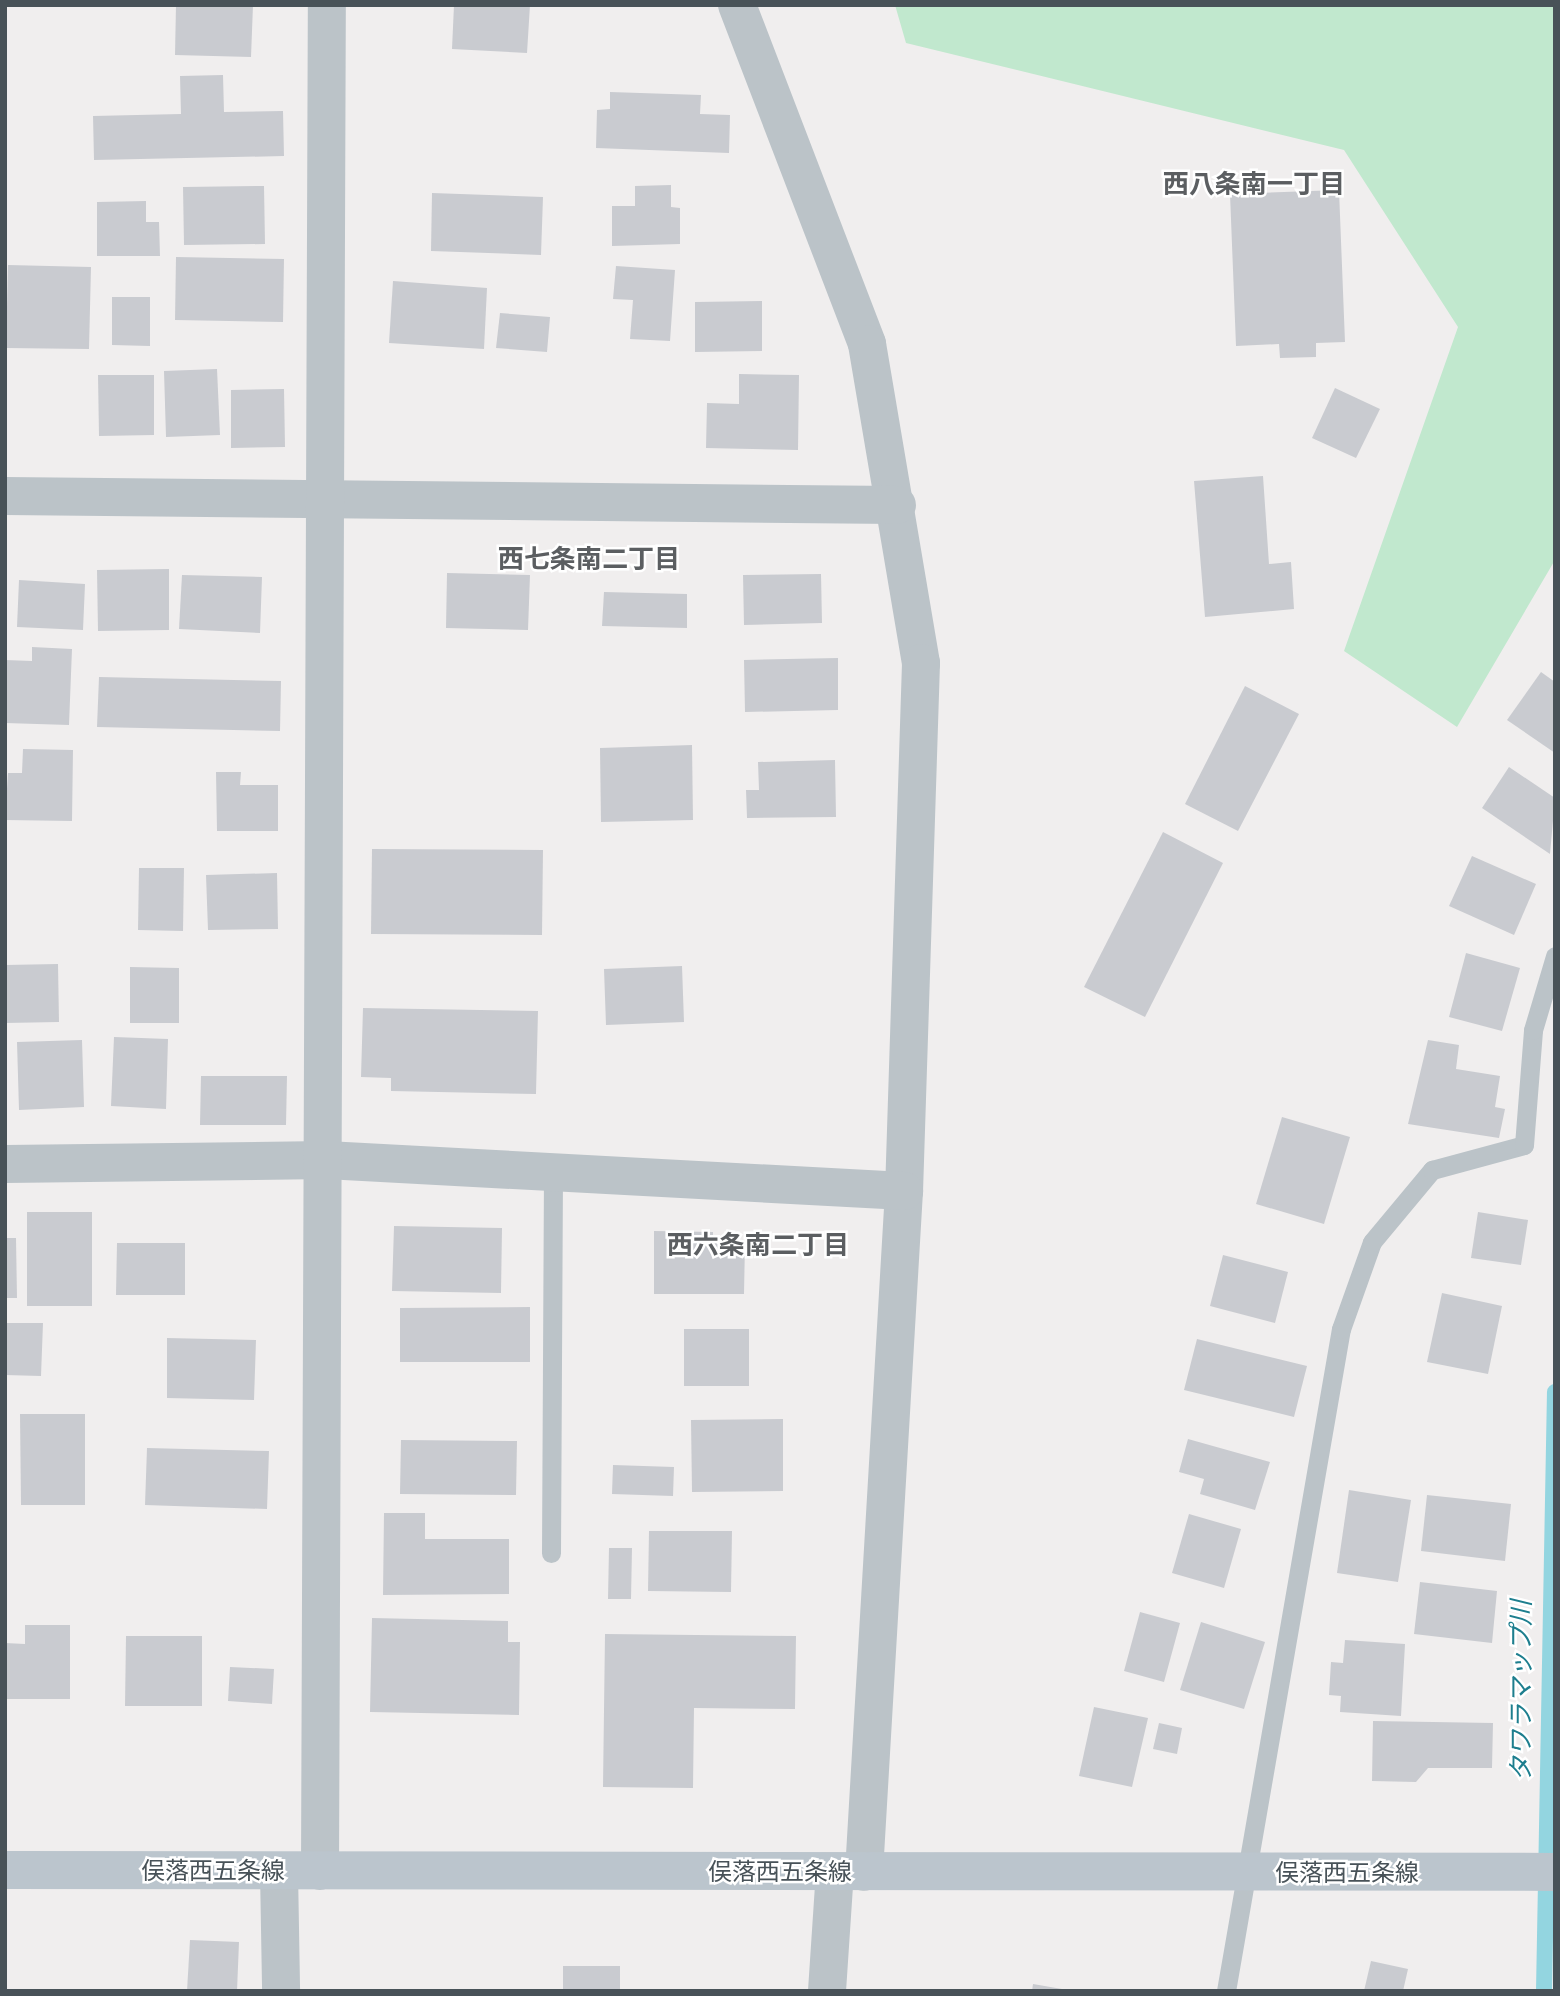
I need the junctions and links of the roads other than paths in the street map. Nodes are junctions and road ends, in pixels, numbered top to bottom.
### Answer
1 (327, 5) edge
2 (737, 5) edge
3 (5, 496) edge
4 (321, 499) junction
5 (897, 505) junction
6 (1555, 956) edge
7 (326, 1160) junction
8 (5, 1164) edge
9 (552, 1172) junction
10 (904, 1191) junction
11 (551, 1553) dead end
12 (5, 1870) edge
13 (279, 1871) junction
14 (320, 1871) junction
15 (850, 1872) junction
16 (1555, 1872) edge
17 (1244, 1873) junction
18 (281, 1991) edge
19 (827, 1991) edge
20 (1226, 1991) edge

1 - 4 street
2 - 5 street
3 - 4 street
4 - 5 street
4 - 7 street
5 - 10 street
6 - 17 lane
7 - 8 street
7 - 9 street
7 - 14 street
9 - 10 street
9 - 11 lane
10 - 15 street
12 - 13 main road, 俣落西五条線
13 - 14 main road, 俣落西五条線
13 - 18 street
14 - 15 main road, 俣落西五条線
15 - 17 main road, 俣落西五条線
15 - 19 street
16 - 17 main road, 俣落西五条線
17 - 20 lane

